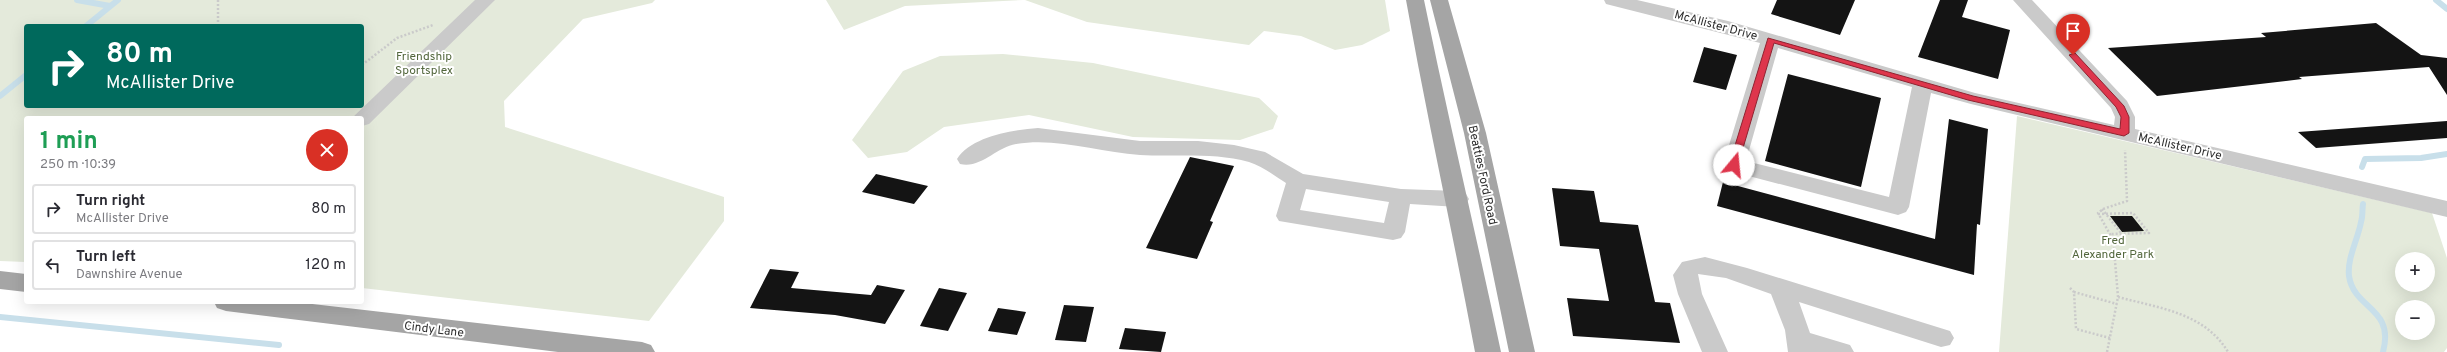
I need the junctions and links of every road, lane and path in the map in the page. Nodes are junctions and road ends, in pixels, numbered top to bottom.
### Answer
1 (218, 0) edge
2 (486, 0) edge
3 (1414, 0) edge
4 (1439, 0) edge
5 (1613, 0) edge
6 (2022, 0) edge
7 (218, 24) edge
8 (434, 25) dead end
9 (1771, 40) junction
10 (364, 63) edge
11 (1923, 84) junction
12 (364, 117) edge
13 (2125, 141) junction
14 (968, 159) dead end
15 (1298, 180) junction
16 (1401, 196) junction
17 (1458, 198) junction
18 (2116, 207) junction
19 (2447, 209) edge
20 (2102, 210) junction
21 (2121, 213) junction
22 (2098, 214) junction
23 (2105, 214) junction
24 (2109, 234) junction
25 (2121, 234) junction
26 (0, 280) edge
27 (24, 283) edge
28 (1781, 288) junction
29 (2070, 288) dead end
30 (2074, 292) junction
31 (2118, 298) junction
32 (241, 304) edge
33 (2117, 304) junction
34 (1941, 338) dead end
35 (2110, 338) junction
36 (1800, 345) edge
37 (642, 352) edge
38 (1488, 352) edge
39 (1522, 352) edge
40 (1715, 352) edge
41 (1840, 352) edge
42 (2107, 352) edge
43 (2228, 352) edge

1 - 7 path
2 - 12 street
3 - 17 main road
4 - 39 main road, Beatties Ford Road
5 - 9 street, McAllister Drive
6 - 13 street
8 - 10 path
9 - 11 street, McAllister Drive
9 - 11 street
11 - 13 street, McAllister Drive
13 - 18 path
13 - 19 street, McAllister Drive
14 - 15 street
15 - 16 street
15 - 16 street
16 - 17 street
17 - 38 main road
18 - 20 path
18 - 21 path
20 - 22 path
20 - 23 path
21 - 23 path
21 - 25 path
22 - 23 path
22 - 24 path
23 - 25 path
24 - 25 path
24 - 31 path
26 - 27 main road
28 - 34 street
28 - 36 street
28 - 40 street
29 - 30 path
30 - 33 path
30 - 35 path
31 - 33 path
31 - 43 path
32 - 37 main road, Cindy Lane
33 - 35 path
35 - 42 path
36 - 41 street

